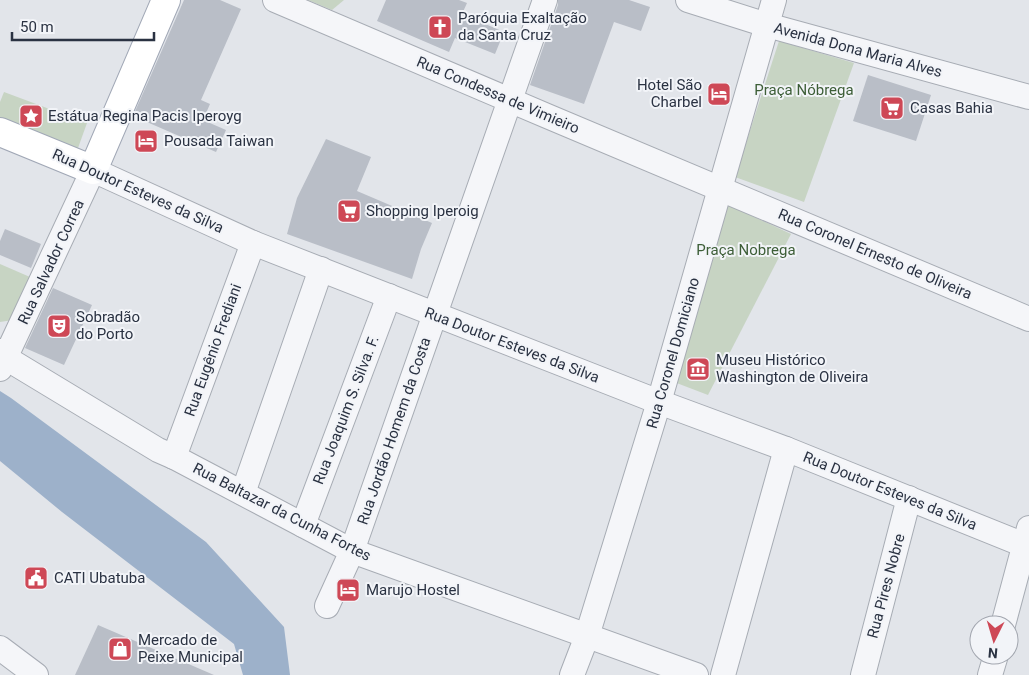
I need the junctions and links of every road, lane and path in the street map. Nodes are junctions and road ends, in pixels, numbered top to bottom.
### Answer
1 (166, 0) edge
2 (275, 0) edge
3 (545, 0) edge
4 (688, 0) edge
5 (774, 0) edge
6 (767, 25) junction
7 (1029, 97) edge
8 (510, 100) junction
9 (0, 132) edge
10 (93, 170) junction
11 (720, 188) junction
12 (253, 243) junction
13 (321, 270) junction
14 (389, 296) junction
15 (435, 314) junction
16 (1029, 319) edge
17 (2, 361) edge
18 (660, 402) junction
19 (786, 449) junction
20 (174, 457) junction
21 (242, 493) junction
22 (909, 498) junction
23 (302, 525) junction
24 (1027, 540) edge
25 (352, 551) junction
26 (327, 606) dead end
27 (1006, 615) edge
28 (587, 636) junction
29 (0, 648) edge
30 (36, 675) edge
31 (572, 675) edge
32 (696, 675) edge
33 (723, 675) edge
34 (863, 675) edge

1 - 10 main road, Rua Salvador Correa
2 - 8 street, Rua Condessa de Vimieiro
3 - 8 street, Rua Jordão Homem da Costa
4 - 6 street, Avenida Dona Maria Alves
5 - 6 street, Rua Coronel Domiciano
6 - 7 street, Avenida Dona Maria Alves
6 - 11 street, Rua Coronel Domiciano
8 - 11 street, Rua Condessa de Vimieiro
8 - 15 street, Rua Jordão Homem da Costa
9 - 10 main road, Rua Doutor Esteves da Silva
10 - 12 street, Rua Doutor Esteves da Silva
10 - 17 street, Rua Salvador Correa
11 - 16 street, Rua Coronel Ernesto de Oliveira
11 - 18 street, Rua Coronel Domiciano
12 - 13 street, Rua Doutor Esteves da Silva
12 - 20 street, Rua Eugênio Frediani
13 - 14 street, Rua Doutor Esteves da Silva
13 - 21 street
14 - 15 street, Rua Doutor Esteves da Silva
14 - 23 street, Rua Joaquim S. Silva. F.
15 - 18 street, Rua Doutor Esteves da Silva
15 - 25 street, Rua Jordão Homem da Costa
17 - 20 street, Rua Baltazar da Cunha Fortes
18 - 19 street, Rua Doutor Esteves da Silva
18 - 28 street, Rua Coronel Domiciano
19 - 22 street, Rua Doutor Esteves da Silva
19 - 33 street
20 - 21 street, Rua Baltazar da Cunha Fortes
21 - 23 street, Rua Baltazar da Cunha Fortes
22 - 24 street, Rua Doutor Esteves da Silva
22 - 34 street, Rua Pires Nobre
23 - 25 street, Rua Baltazar da Cunha Fortes
24 - 27 street
25 - 26 street, Rua Jordão Homem da Costa
25 - 28 street, Rua Baltazar da Cunha Fortes
28 - 31 street, Rua Coronel Domiciano
28 - 32 street, Rua Baltazar da Cunha Fortes
29 - 30 street

